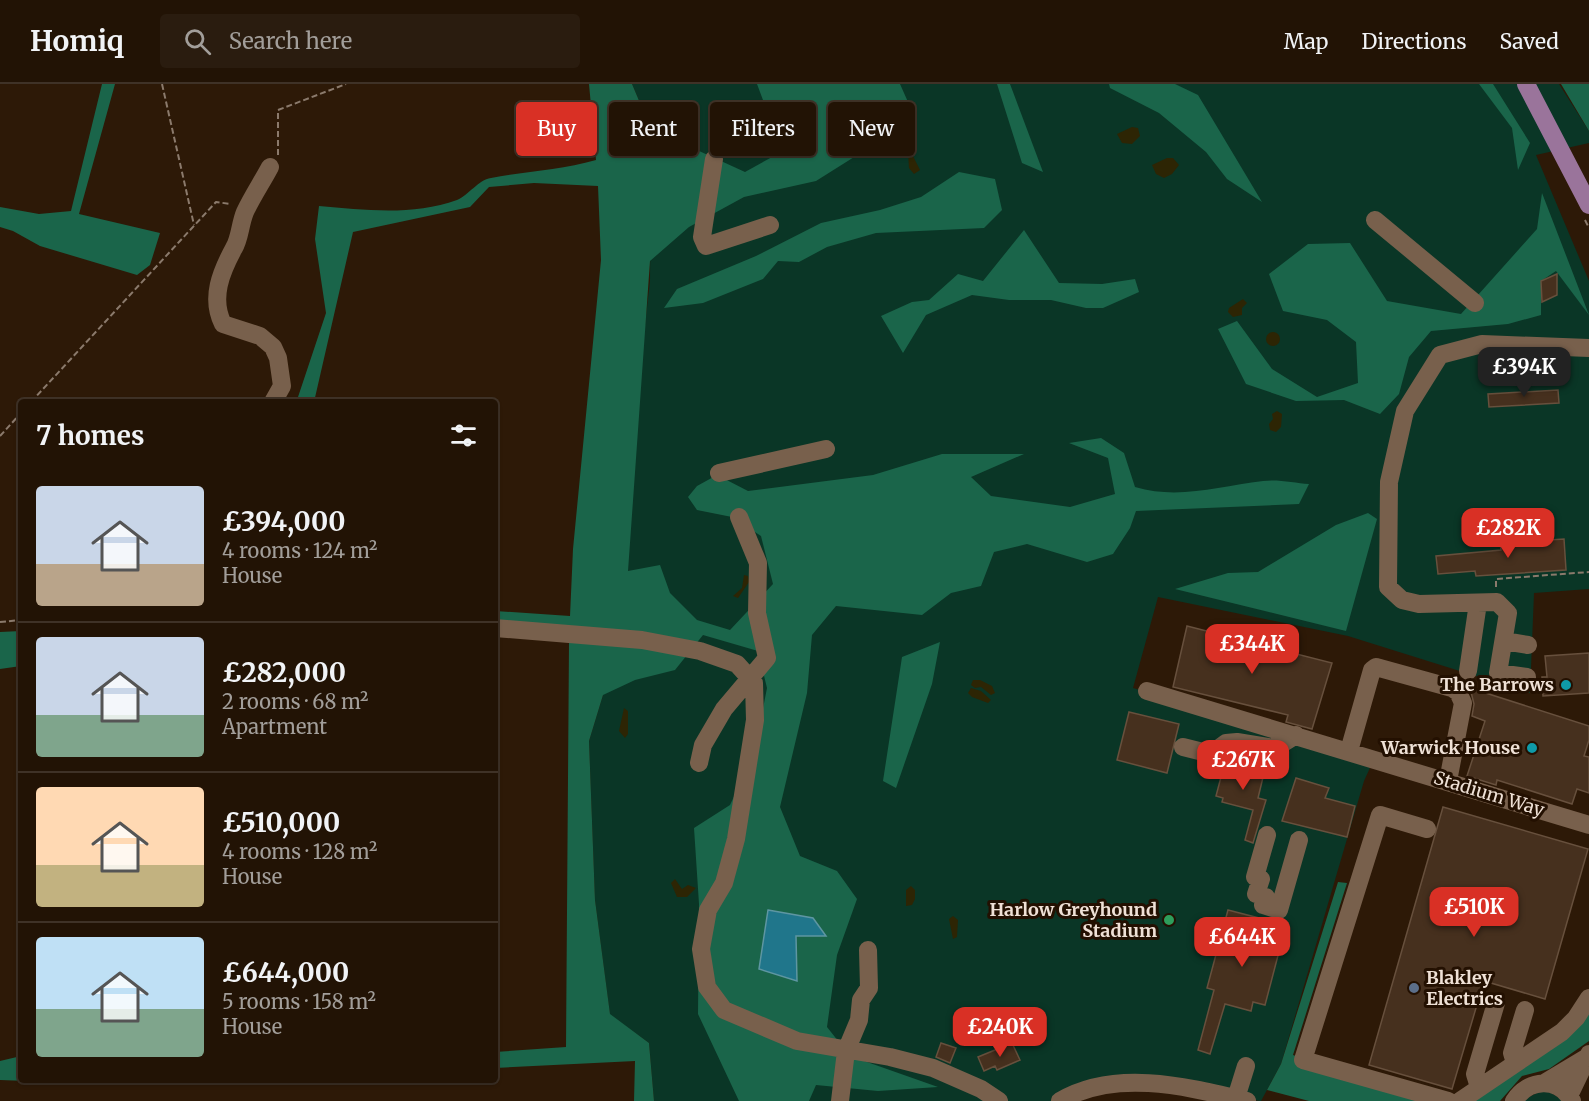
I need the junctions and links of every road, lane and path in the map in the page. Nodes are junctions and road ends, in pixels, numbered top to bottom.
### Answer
1 (162, 84) edge
2 (345, 84) edge
3 (1526, 84) edge
4 (714, 159) dead end
5 (270, 167) joint
6 (1589, 205) edge
7 (248, 206) junction
8 (1375, 220) dead end
9 (194, 225) junction
10 (771, 225) dead end
11 (1475, 303) dead end
12 (1589, 348) edge
13 (34, 399) edge
14 (275, 399) edge
15 (18, 416) edge
16 (0, 436) edge
17 (826, 450) dead end
18 (720, 473) dead end
19 (739, 518) dead end
20 (1589, 572) edge
21 (1497, 602) junction
22 (1478, 603) junction
23 (18, 620) edge
24 (0, 622) edge
25 (498, 628) edge
26 (1504, 641) junction
27 (1528, 645) dead end
28 (1468, 671) dead end
29 (1527, 677) dead end
30 (750, 679) junction
31 (1147, 692) dead end
32 (1296, 735) junction
33 (1183, 747) dead end
34 (1349, 751) junction
35 (699, 763) dead end
36 (1448, 782) junction
37 (1589, 825) edge
38 (1427, 829) dead end
39 (1268, 835) dead end
40 (1299, 840) dead end
41 (868, 950) dead end
42 (1589, 998) edge
43 (1496, 1004) dead end
44 (1525, 1010) dead end
45 (846, 1051) junction
46 (1587, 1056) edge
47 (1515, 1063) junction
48 (1246, 1066) dead end
49 (1546, 1082) junction
50 (1479, 1087) junction
51 (1570, 1098) edge
52 (1241, 1100) edge
53 (840, 1101) edge
54 (999, 1101) edge
55 (1060, 1101) edge
56 (1448, 1101) edge
57 (1460, 1101) edge
58 (1514, 1101) edge

1 - 9 path
2 - 5 path
3 - 6 main road
4 - 10 street
5 - 7 street
7 - 9 path
7 - 14 street
8 - 11 street
9 - 13 path
12 - 22 street
15 - 16 path
17 - 18 street
19 - 30 street
20 - 21 path
21 - 22 street
21 - 26 street
22 - 28 street
23 - 24 path
25 - 30 street
26 - 27 street
26 - 29 street
30 - 35 street
30 - 45 street
31 - 32 street, Stadium Way
32 - 33 street
32 - 34 street, Stadium Way
34 - 36 street, Stadium Way
34 - 36 street
36 - 37 street, Stadium Way
38 - 56 street
39 - 40 street
41 - 45 street
42 - 47 street
43 - 50 street
44 - 47 street
45 - 53 street
45 - 54 street
46 - 49 street
46 - 51 street
47 - 50 street
48 - 52 street
49 - 51 street
49 - 58 street
50 - 57 street
52 - 55 street

